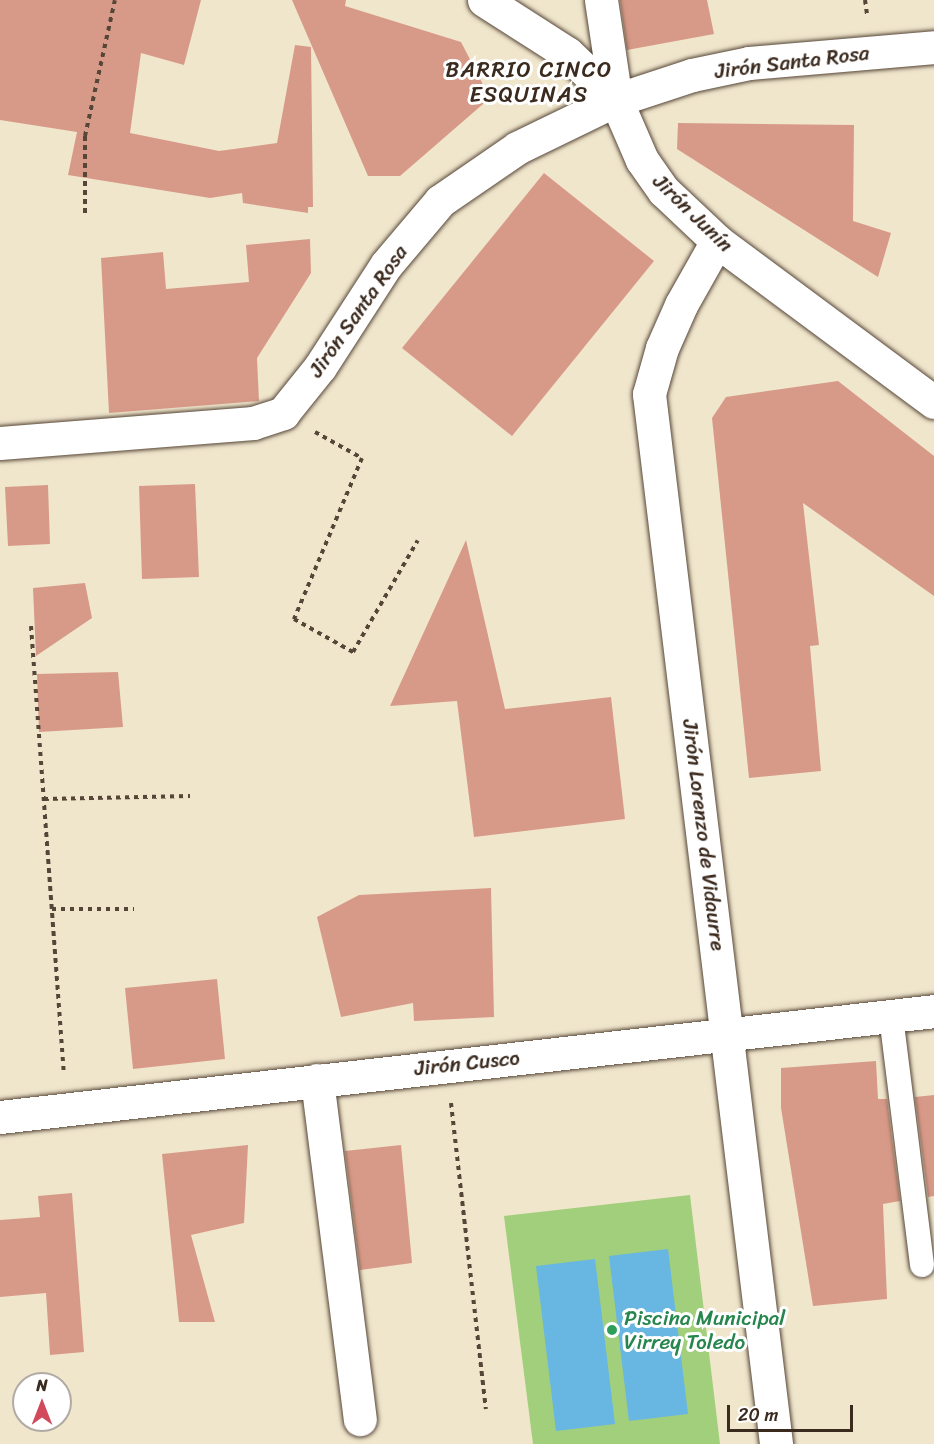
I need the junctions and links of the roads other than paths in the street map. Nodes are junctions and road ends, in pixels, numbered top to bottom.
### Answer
1 (484, 0) edge
2 (601, 0) edge
3 (934, 47) edge
4 (616, 99) junction
5 (717, 241) junction
6 (934, 402) edge
7 (0, 443) edge
8 (934, 1011) edge
9 (891, 1016) junction
10 (728, 1034) junction
11 (318, 1080) junction
12 (0, 1117) edge
13 (922, 1264) dead end
14 (360, 1419) dead end
15 (776, 1444) edge

1 - 4 street, Jirón Junín
2 - 4 street
3 - 4 street, Jirón Santa Rosa
4 - 5 street, Jirón Junín
4 - 7 street, Jirón Santa Rosa
5 - 6 street, Jirón Junín
5 - 10 street, Jirón Lorenzo de Vidaurre
8 - 9 street, Jirón Cusco
9 - 10 street, Jirón Cusco
9 - 13 lane
10 - 11 street, Jirón Cusco
10 - 15 street, Jirón Lorenzo de Vidaurre
11 - 12 street, Jirón Cusco
11 - 14 street

